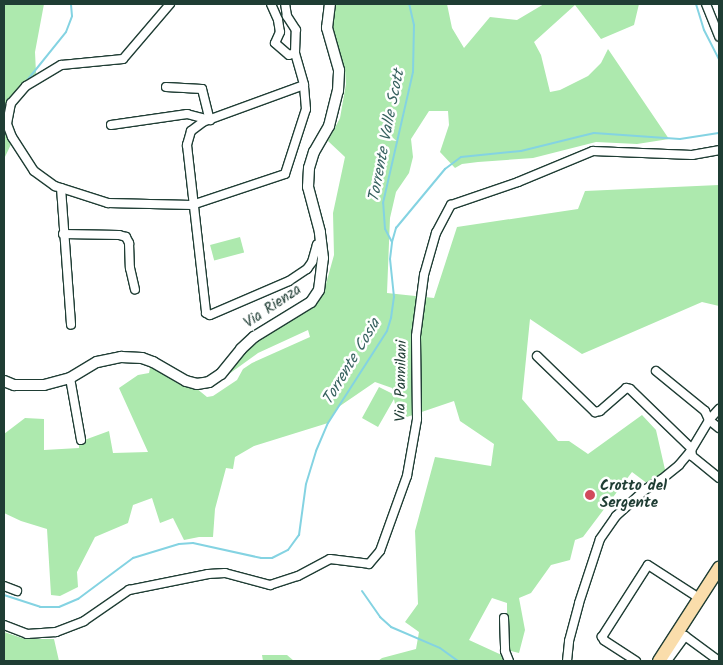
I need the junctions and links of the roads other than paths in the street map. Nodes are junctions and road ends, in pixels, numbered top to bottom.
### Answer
1 (170, 4) edge
2 (271, 4) edge
3 (285, 4) edge
4 (330, 4) edge
5 (706, 4) edge
6 (719, 37) edge
7 (295, 53) junction
8 (304, 85) junction
9 (166, 87) dead end
10 (210, 120) junction
11 (111, 125) dead end
12 (719, 150) edge
13 (61, 188) junction
14 (192, 205) junction
15 (63, 234) junction
16 (322, 241) junction
17 (135, 289) dead end
18 (71, 325) dead end
19 (537, 356) dead end
20 (656, 371) dead end
21 (70, 378) junction
22 (4, 381) edge
23 (719, 409) edge
24 (709, 420) junction
25 (719, 428) edge
26 (81, 440) dead end
27 (691, 448) junction
28 (719, 478) edge
29 (719, 568) edge
30 (4, 586) edge
31 (17, 591) dead end
32 (699, 598) junction
33 (504, 618) dead end
34 (4, 625) edge
35 (509, 661) edge
36 (567, 661) edge
37 (636, 661) edge
38 (659, 661) edge
39 (667, 661) edge
40 (719, 661) edge

1 - 13 street
2 - 7 street
3 - 7 street
4 - 16 street, Via Rienza
5 - 6 street
7 - 8 street
8 - 10 street
8 - 14 street
9 - 10 street
10 - 11 street
10 - 14 street
12 - 34 street, Via Pannilani
13 - 14 street
13 - 15 street
14 - 16 street
15 - 17 street
15 - 18 street
16 - 21 street, Via Rienza
19 - 27 street
20 - 24 street
21 - 22 street, Via Rienza
21 - 26 street
23 - 24 street
24 - 25 street
24 - 27 street
27 - 28 street
27 - 36 street
29 - 32 main road
30 - 31 street
32 - 37 street
32 - 38 main road
33 - 35 street
39 - 40 street

